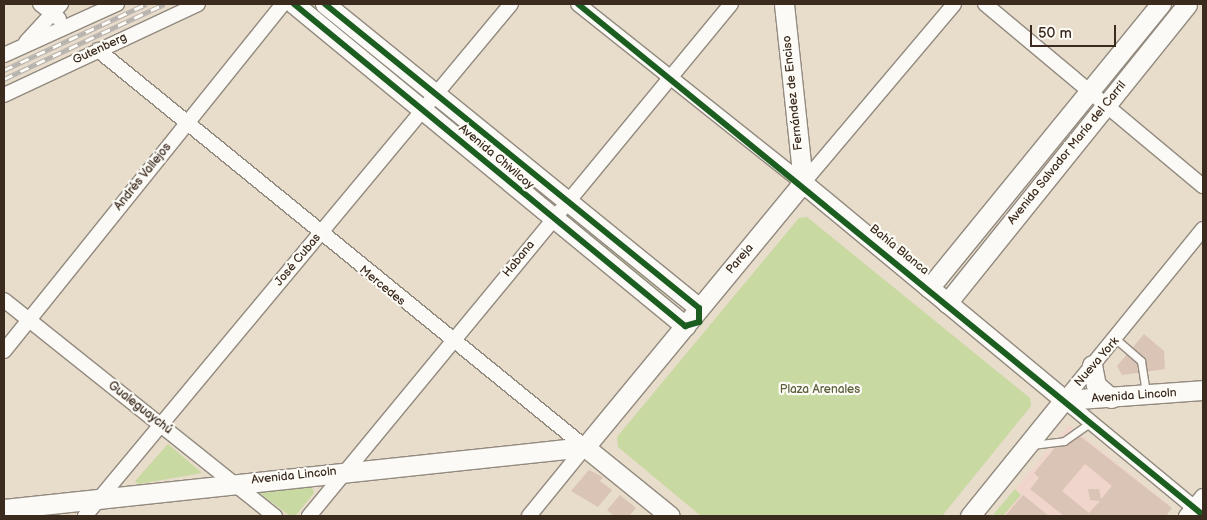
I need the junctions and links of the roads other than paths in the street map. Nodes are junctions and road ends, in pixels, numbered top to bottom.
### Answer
1 (40, 4) edge
2 (117, 4) edge
3 (198, 4) edge
4 (283, 4) edge
5 (294, 4) edge
6 (325, 4) edge
7 (510, 4) edge
8 (578, 4) edge
9 (730, 4) edge
10 (784, 4) edge
11 (954, 4) edge
12 (985, 4) edge
13 (1161, 4) edge
14 (1188, 4) edge
15 (56, 9) edge
16 (67, 26) junction
17 (22, 47) junction
18 (98, 50) junction
19 (4, 55) edge
20 (673, 79) junction
21 (1090, 92) junction
22 (436, 93) junction
23 (4, 95) edge
24 (1105, 104) junction
25 (422, 109) junction
26 (187, 122) junction
27 (803, 183) junction
28 (1203, 186) edge
29 (567, 200) junction
30 (552, 218) junction
31 (1203, 229) edge
32 (319, 235) junction
33 (929, 288) junction
34 (4, 300) edge
35 (947, 302) junction
36 (699, 308) junction
37 (28, 321) junction
38 (685, 326) junction
39 (1116, 340) junction
40 (451, 342) junction
41 (4, 351) edge
42 (1092, 365) junction
43 (1203, 390) edge
44 (1146, 395) junction
45 (1110, 398) junction
46 (1064, 400) junction
47 (1090, 423) junction
48 (161, 424) junction
49 (1027, 445) junction
50 (585, 447) junction
51 (346, 470) junction
52 (232, 483) junction
53 (1203, 496) edge
54 (100, 498) junction
55 (4, 509) edge
56 (1195, 513) edge
57 (86, 516) edge
58 (275, 516) edge
59 (309, 516) edge
60 (529, 516) edge
61 (670, 516) edge
62 (970, 516) edge

1 - 15 street
2 - 16 street
3 - 18 street, Gutenberg
4 - 26 street, Andrés Vallejos
5 - 25 street, Avenida Chivilcoy
6 - 22 street, Avenida Chivilcoy
7 - 22 street, José Cubas
8 - 20 street, Bahía Blanca
9 - 20 street, Habana
10 - 27 street, Fernández de Enciso
11 - 27 street, Pareja
12 - 21 street
13 - 21 street, Avenida Salvador María del Carril
14 - 24 street, Avenida Salvador María del Carril
15 - 16 street
15 - 17 street
16 - 17 street
17 - 19 street
18 - 23 street, Gutenberg
18 - 26 street, Mercedes
20 - 27 street, Bahía Blanca
20 - 29 street, Habana
21 - 24 street
21 - 33 street, Avenida Salvador María del Carril
22 - 25 street, José Cubas
22 - 29 street, Avenida Chivilcoy
24 - 28 street
24 - 35 street, Avenida Salvador María del Carril
25 - 30 street, Avenida Chivilcoy
25 - 32 street, José Cubas
26 - 32 street, Mercedes
26 - 37 street, Andrés Vallejos
27 - 33 street, Bahía Blanca
27 - 36 street, Pareja
29 - 30 street, Habana
29 - 36 street, Avenida Chivilcoy
30 - 38 street, Avenida Chivilcoy
30 - 40 street, Habana
31 - 39 street, Nueva York
32 - 40 street, Mercedes
32 - 48 street, José Cubas
33 - 35 street, Bahía Blanca
34 - 37 street, Gualeguaychú
35 - 46 street, Bahía Blanca
36 - 38 street, Pareja
37 - 41 street, Andrés Vallejos
37 - 48 street, Gualeguaychú
38 - 50 street, Pareja
39 - 42 street, Nueva York
39 - 44 lane
40 - 50 street, Mercedes
40 - 51 street, Habana
42 - 45 street
42 - 46 street, Nueva York
43 - 44 street, Avenida Lincoln
44 - 45 street, Avenida Lincoln
45 - 46 street, Avenida Lincoln
46 - 47 street, Bahía Blanca
46 - 49 street, Nueva York
47 - 49 lane
47 - 56 street, Bahía Blanca
48 - 52 street, Gualeguaychú
48 - 54 street, José Cubas
49 - 62 street, Nueva York
50 - 51 street, Avenida Lincoln
50 - 60 street, Pareja
50 - 61 street, Mercedes
51 - 52 street, Avenida Lincoln
51 - 59 street, Habana
52 - 54 street, Avenida Lincoln
52 - 58 street, Gualeguaychú
53 - 56 street
54 - 55 street, Avenida Lincoln
54 - 57 street, José Cubas

